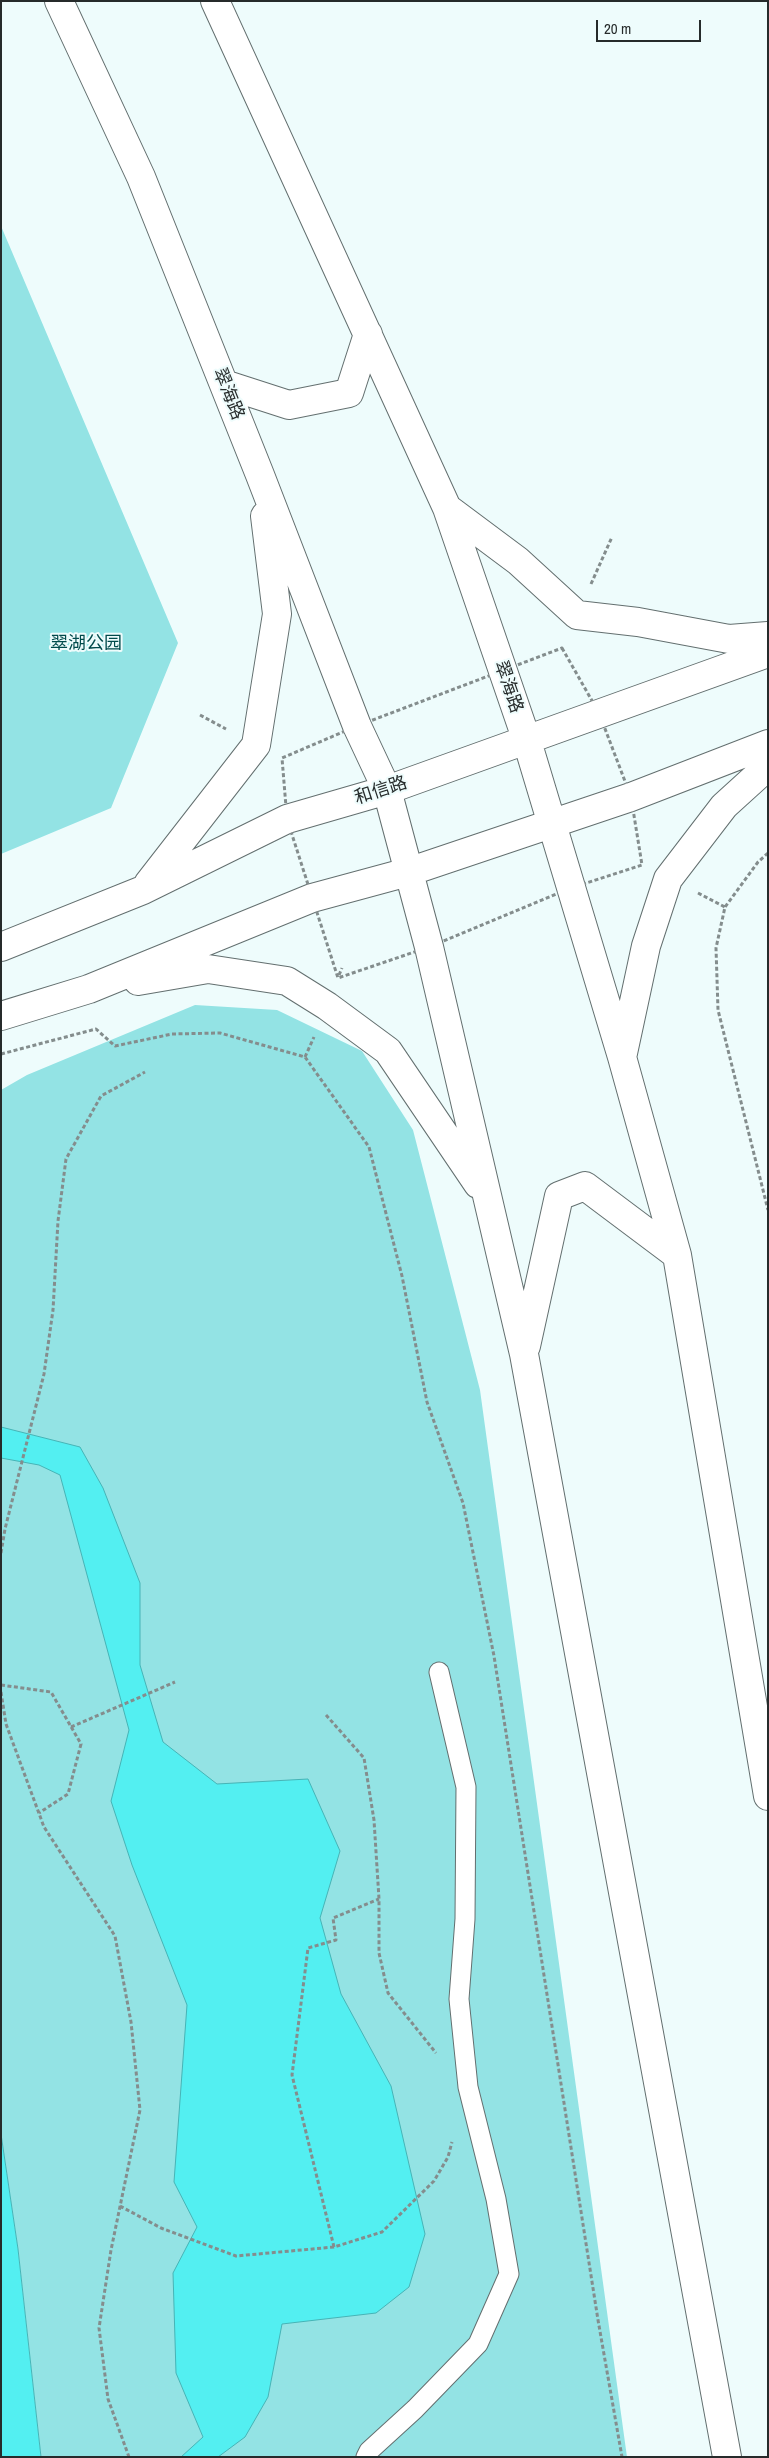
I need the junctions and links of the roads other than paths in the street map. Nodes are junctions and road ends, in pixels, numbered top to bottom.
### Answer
1 (59, 1) edge
2 (215, 1) edge
3 (368, 334) junction
4 (224, 384) junction
5 (260, 475) junction
6 (447, 508) junction
7 (768, 636) edge
8 (768, 653) edge
9 (527, 741) junction
10 (768, 744) edge
11 (768, 766) edge
12 (387, 790) junction
13 (552, 823) junction
14 (408, 872) junction
15 (144, 890) junction
16 (1, 947) edge
17 (89, 989) junction
18 (1, 1016) edge
19 (622, 1057) junction
20 (488, 1200) junction
21 (676, 1255) junction
22 (524, 1354) junction
23 (439, 1672) dead end
24 (768, 1796) edge
25 (366, 2457) edge
26 (727, 2457) edge

1 - 4 street, 翠海路
2 - 3 street, 翠海路
3 - 4 street
3 - 6 street, 翠海路
4 - 5 street, 翠海路
5 - 12 street, 翠海路
5 - 15 street
6 - 7 street
6 - 9 street, 翠海路
8 - 9 street, 和信路
9 - 12 street, 和信路
9 - 13 street, 翠海路
10 - 13 street
11 - 19 street
12 - 14 street, 翠海路
12 - 15 street, 和信路
13 - 14 street
13 - 19 street, 翠海路
14 - 17 street
14 - 20 street, 翠海路
15 - 16 street, 和信路
17 - 18 street
17 - 20 street
19 - 21 street, 翠海路
20 - 22 street, 翠海路
21 - 22 street
21 - 24 street, 翠海路
22 - 26 street, 翠海路
23 - 25 lane

